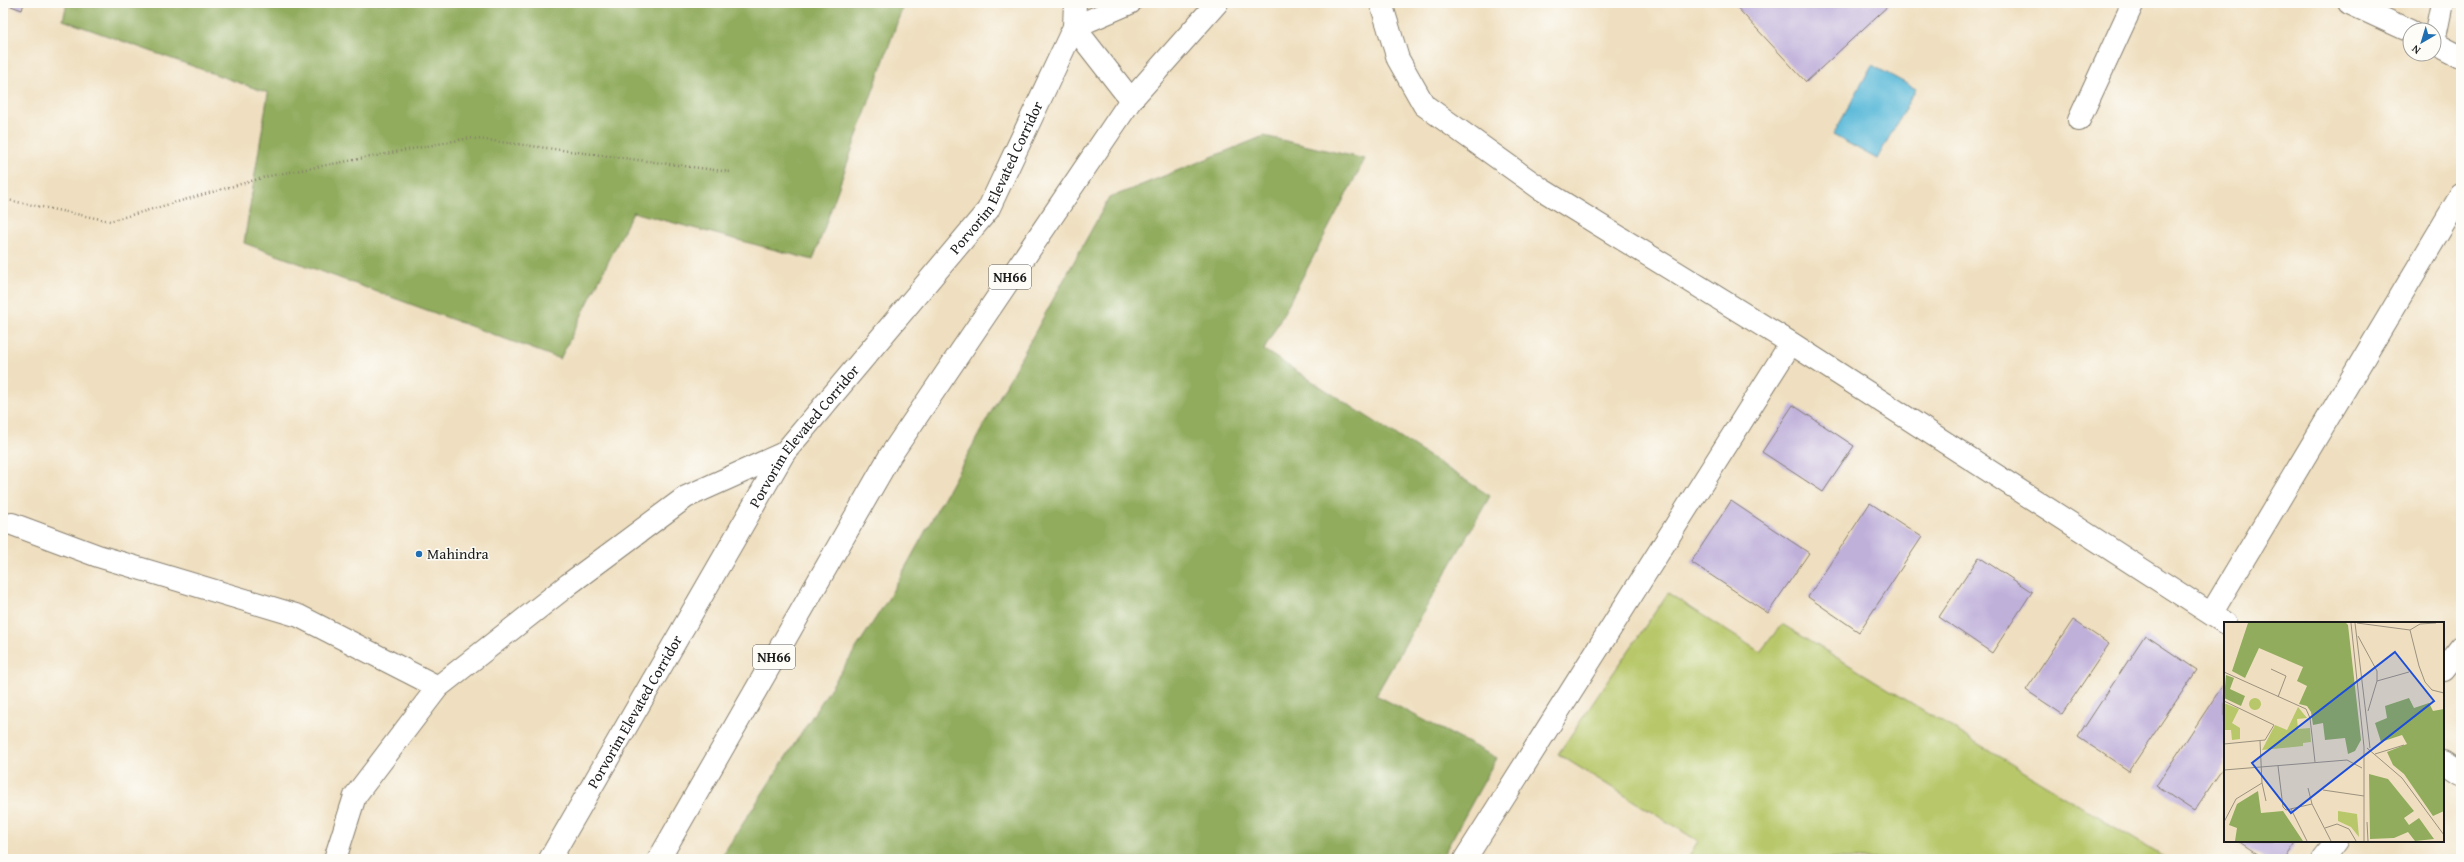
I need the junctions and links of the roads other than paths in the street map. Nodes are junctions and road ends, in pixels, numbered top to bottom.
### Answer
1 (1074, 3) edge
2 (1130, 3) edge
3 (1217, 3) edge
4 (1381, 3) edge
5 (2133, 3) edge
6 (2349, 3) edge
7 (2442, 3) edge
8 (2438, 22) edge
9 (1074, 27) junction
10 (2402, 27) edge
11 (2442, 46) edge
12 (2461, 57) edge
13 (1131, 100) junction
14 (2079, 120) dead end
15 (2461, 194) edge
16 (1791, 343) junction
17 (784, 454) junction
18 (12, 524) dead end
19 (2218, 618) edge
20 (2461, 647) edge
21 (2444, 669) edge
22 (438, 687) junction
23 (2444, 763) edge
24 (2461, 774) edge
25 (2336, 842) edge
26 (335, 859) edge
27 (550, 859) edge
28 (659, 859) edge
29 (1465, 859) edge
30 (2323, 859) edge

1 - 9 main road
2 - 9 main road
3 - 13 main road
4 - 16 main road
5 - 14 main road
6 - 10 main road
7 - 8 main road
9 - 13 main road
9 - 17 main road, Porvorim Elevated Corridor
11 - 12 main road
13 - 28 main road, NH66
15 - 19 main road
16 - 19 main road
16 - 29 main road
17 - 22 main road
17 - 27 main road, Porvorim Elevated Corridor
18 - 22 main road
20 - 21 main road
22 - 26 main road
23 - 24 main road
25 - 30 main road

